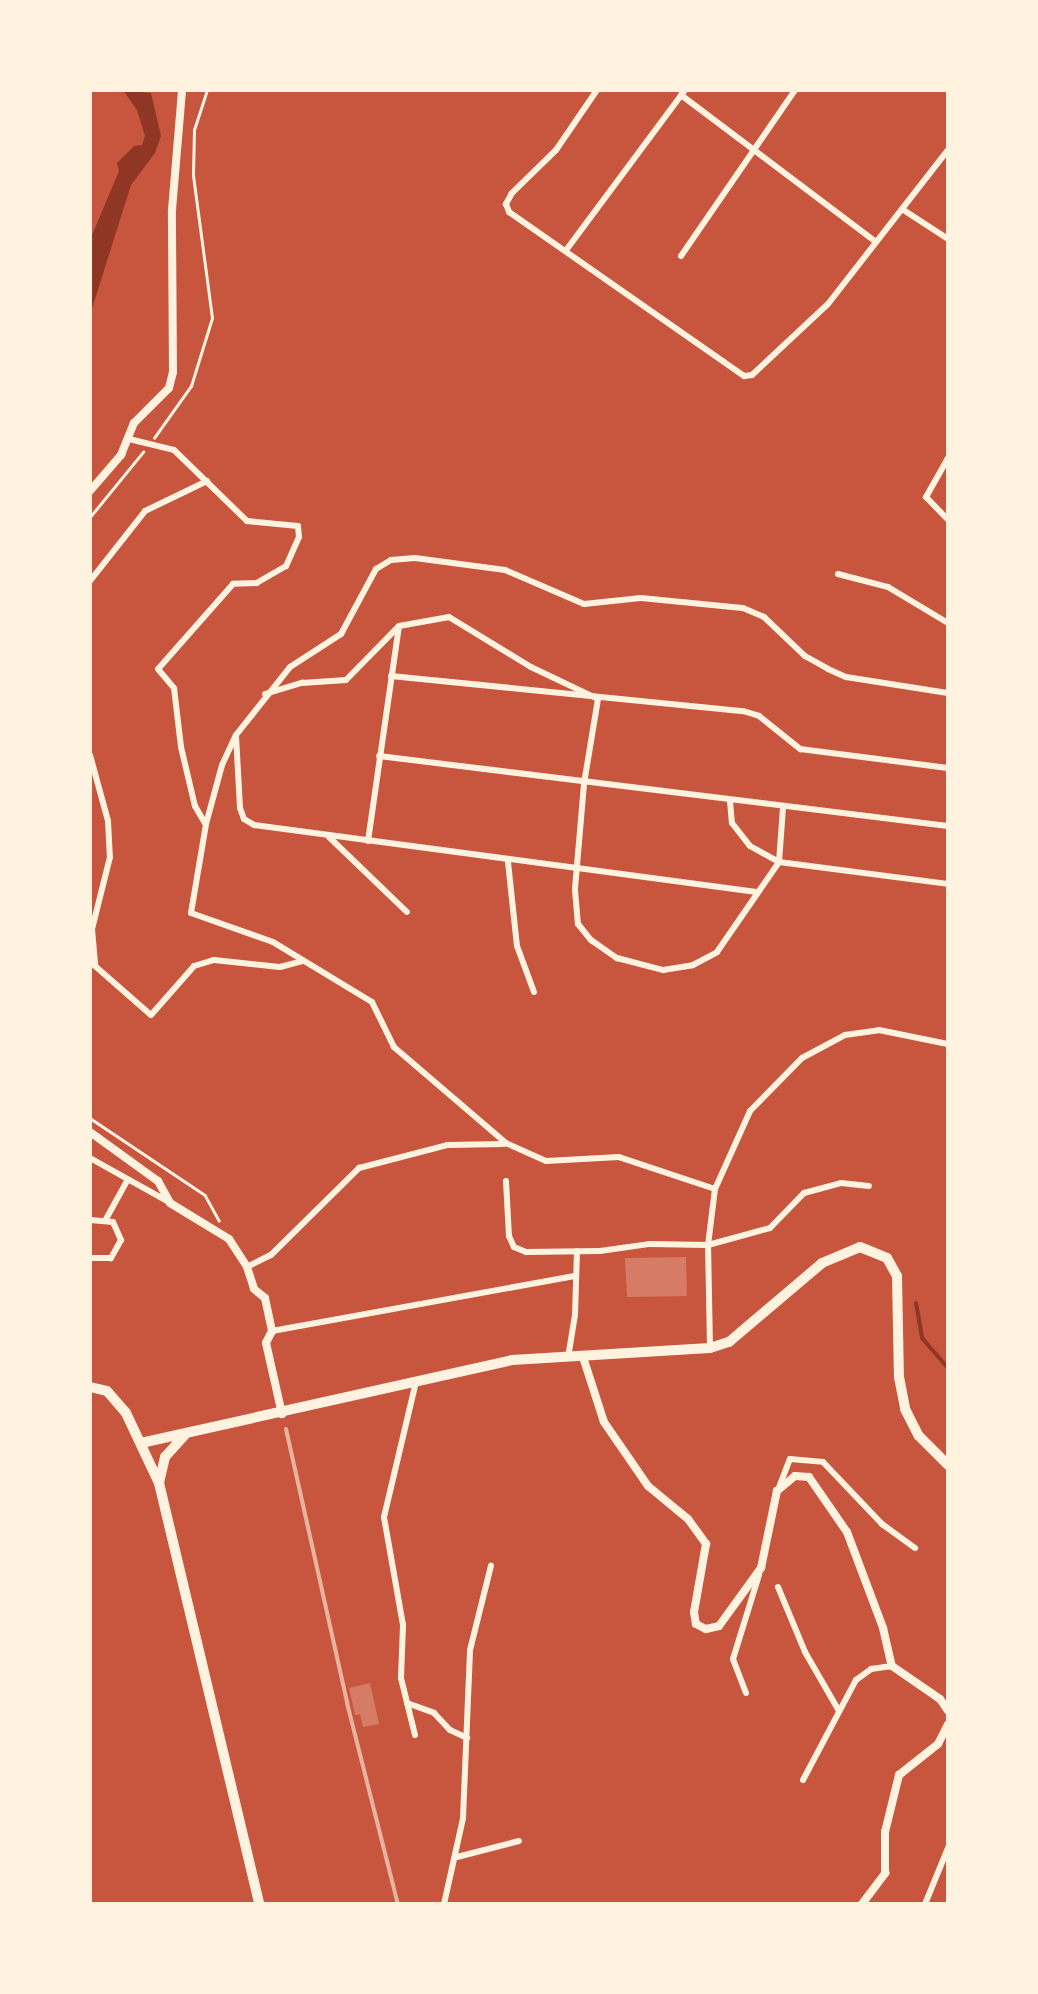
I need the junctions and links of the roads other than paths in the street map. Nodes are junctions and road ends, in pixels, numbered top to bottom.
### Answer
1 (182, 90) edge
2 (597, 90) edge
3 (795, 90) edge
4 (683, 93) edge
5 (948, 150) edge
6 (755, 152) junction
7 (902, 209) junction
8 (948, 239) edge
9 (876, 242) junction
10 (567, 249) junction
11 (680, 256) dead end
12 (128, 439) junction
13 (948, 458) edge
14 (207, 481) junction
15 (90, 492) edge
16 (948, 520) edge
17 (838, 574) dead end
18 (90, 581) edge
19 (948, 623) edge
20 (398, 626) junction
21 (391, 676) junction
22 (948, 693) edge
23 (264, 694) junction
24 (598, 700) junction
25 (236, 735) junction
26 (90, 756) edge
27 (378, 756) junction
28 (948, 768) edge
29 (584, 784) junction
30 (730, 801) junction
31 (783, 807) junction
32 (206, 824) junction
33 (948, 826) edge
34 (328, 836) junction
35 (368, 840) junction
36 (508, 862) junction
37 (779, 862) junction
38 (577, 871) junction
39 (948, 884) edge
40 (757, 892) junction
41 (407, 912) dead end
42 (303, 961) junction
43 (534, 992) dead end
44 (948, 1044) edge
45 (90, 1132) edge
46 (506, 1144) junction
47 (90, 1158) edge
48 (506, 1181) dead end
49 (127, 1182) junction
50 (869, 1186) dead end
51 (715, 1189) junction
52 (170, 1203) junction
53 (106, 1219) junction
54 (90, 1220) edge
55 (708, 1245) junction
56 (577, 1251) junction
57 (90, 1258) edge
58 (247, 1267) junction
59 (576, 1276) junction
60 (272, 1331) junction
61 (710, 1348) junction
62 (583, 1357) junction
63 (568, 1358) junction
64 (416, 1382) junction
65 (90, 1386) edge
66 (282, 1414) junction
67 (186, 1434) junction
68 (141, 1443) junction
69 (948, 1464) edge
70 (159, 1484) junction
71 (778, 1491) junction
72 (915, 1548) dead end
73 (492, 1566) dead end
74 (761, 1568) junction
75 (778, 1587) dead end
76 (892, 1666) junction
77 (746, 1692) dead end
78 (407, 1702) junction
79 (948, 1711) edge
80 (839, 1712) junction
81 (948, 1724) edge
82 (416, 1735) dead end
83 (467, 1738) junction
84 (804, 1780) dead end
85 (518, 1841) dead end
86 (948, 1848) edge
87 (456, 1858) junction
88 (260, 1904) edge
89 (444, 1904) edge
90 (862, 1904) edge
91 (925, 1904) edge

1 - 12 street
2 - 10 street
3 - 6 street
4 - 6 street
4 - 10 street
5 - 7 street
6 - 9 street
6 - 11 street
7 - 8 street
7 - 9 street
9 - 10 street
12 - 14 street
12 - 15 street
13 - 16 street
14 - 18 street
14 - 32 street
17 - 19 street
20 - 21 street
20 - 23 street
20 - 24 street
21 - 24 street
21 - 27 street
22 - 23 street
23 - 25 street
24 - 28 street
24 - 29 street
25 - 32 street
25 - 34 street
26 - 42 street
27 - 29 street
27 - 35 street
29 - 30 street
29 - 38 street
30 - 31 street
30 - 37 street
31 - 33 street
31 - 37 street
32 - 42 street
34 - 35 street
34 - 41 street
35 - 36 street
36 - 38 street
36 - 43 street
37 - 39 street
37 - 40 street
38 - 40 street
38 - 40 street
42 - 46 street
44 - 51 street
45 - 52 street
46 - 51 street
46 - 58 street
47 - 49 street
48 - 56 street
49 - 52 street
49 - 53 street
50 - 55 street
51 - 55 street
52 - 58 street
53 - 54 street
53 - 57 street
55 - 56 street
55 - 61 street
56 - 59 street
58 - 60 street
59 - 60 street
59 - 63 street
60 - 66 street
61 - 62 main road
61 - 69 main road
62 - 63 main road
62 - 74 street
63 - 64 main road
64 - 66 main road
64 - 78 street
65 - 68 main road
66 - 67 main road
67 - 68 main road
67 - 70 main road
68 - 70 main road
70 - 88 main road
71 - 72 street
71 - 74 street
71 - 76 street
73 - 83 street
74 - 77 street
75 - 80 street
76 - 79 street
76 - 80 street
78 - 82 street
78 - 83 street
80 - 84 street
81 - 90 street
83 - 87 street
85 - 87 street
86 - 91 street
87 - 89 street

